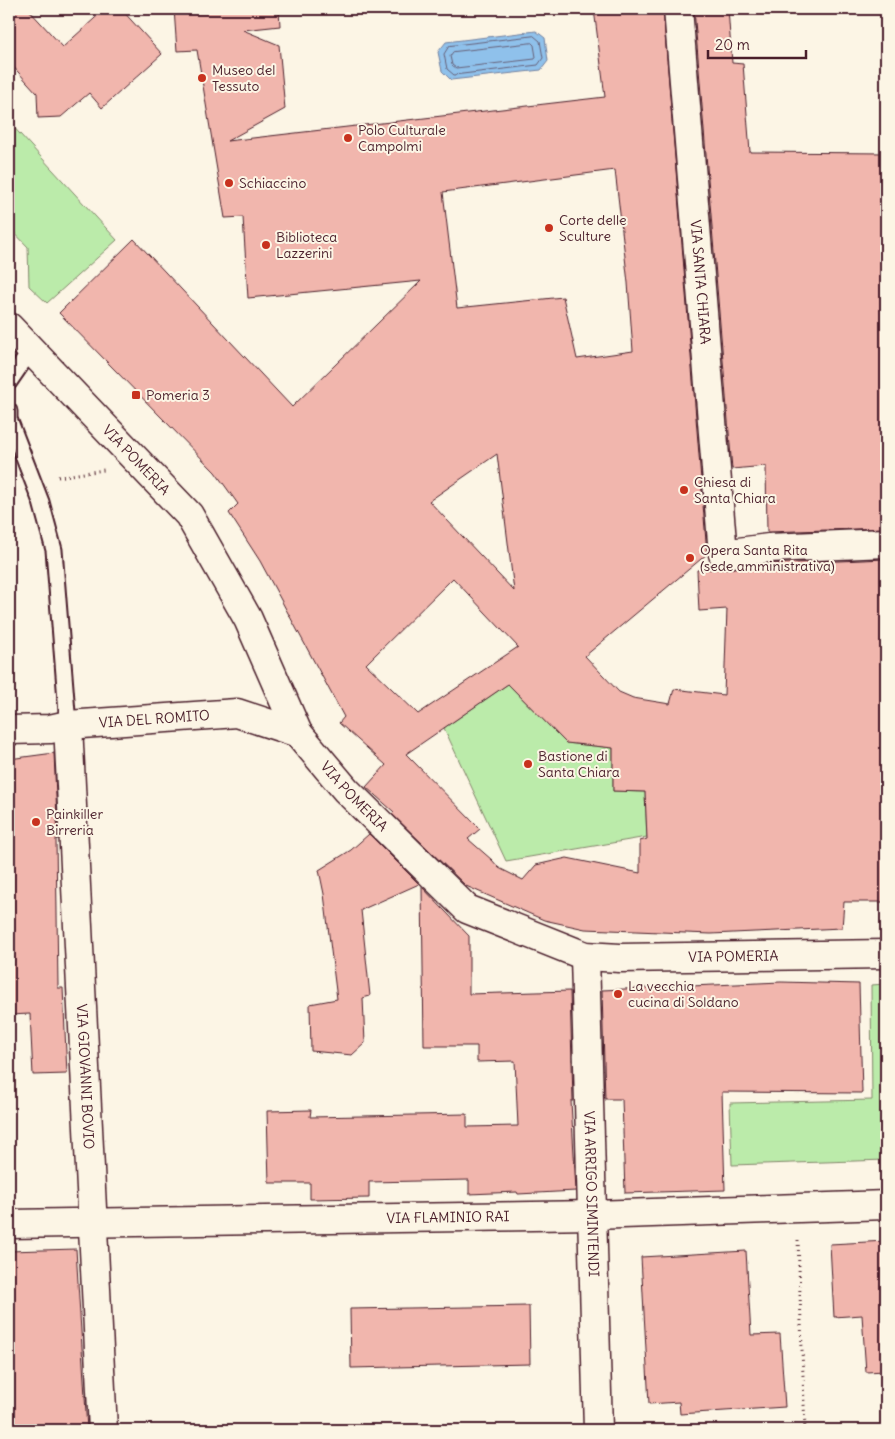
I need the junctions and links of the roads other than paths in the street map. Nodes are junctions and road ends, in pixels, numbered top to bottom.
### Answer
1 (678, 9) edge
2 (9, 326) edge
3 (30, 350) junction
4 (9, 382) edge
5 (9, 410) edge
6 (886, 543) edge
7 (68, 725) junction
8 (9, 730) edge
9 (298, 733) junction
10 (886, 954) edge
11 (585, 956) junction
12 (886, 1205) edge
13 (593, 1214) junction
14 (92, 1222) junction
15 (9, 1224) edge
16 (103, 1430) edge
17 (598, 1430) edge

1 - 6 street, VIA SANTA CHIARA
2 - 3 street, VIA POMERIA
3 - 4 lane
3 - 9 street, VIA POMERIA
5 - 7 lane
7 - 8 street, VIA DEL ROMITO
7 - 9 street, VIA DEL ROMITO
7 - 14 street, VIA GIOVANNI BOVIO
9 - 11 street, VIA POMERIA
10 - 11 street, VIA POMERIA
11 - 13 street, VIA ARRIGO SIMINTENDI
12 - 13 street, VIA FLAMINIO RAI
13 - 14 street, VIA FLAMINIO RAI
13 - 17 street, VIA ARRIGO SIMINTENDI
14 - 15 street, VIA FLAMINIO RAI
14 - 16 street, VIA GIOVANNI BOVIO

